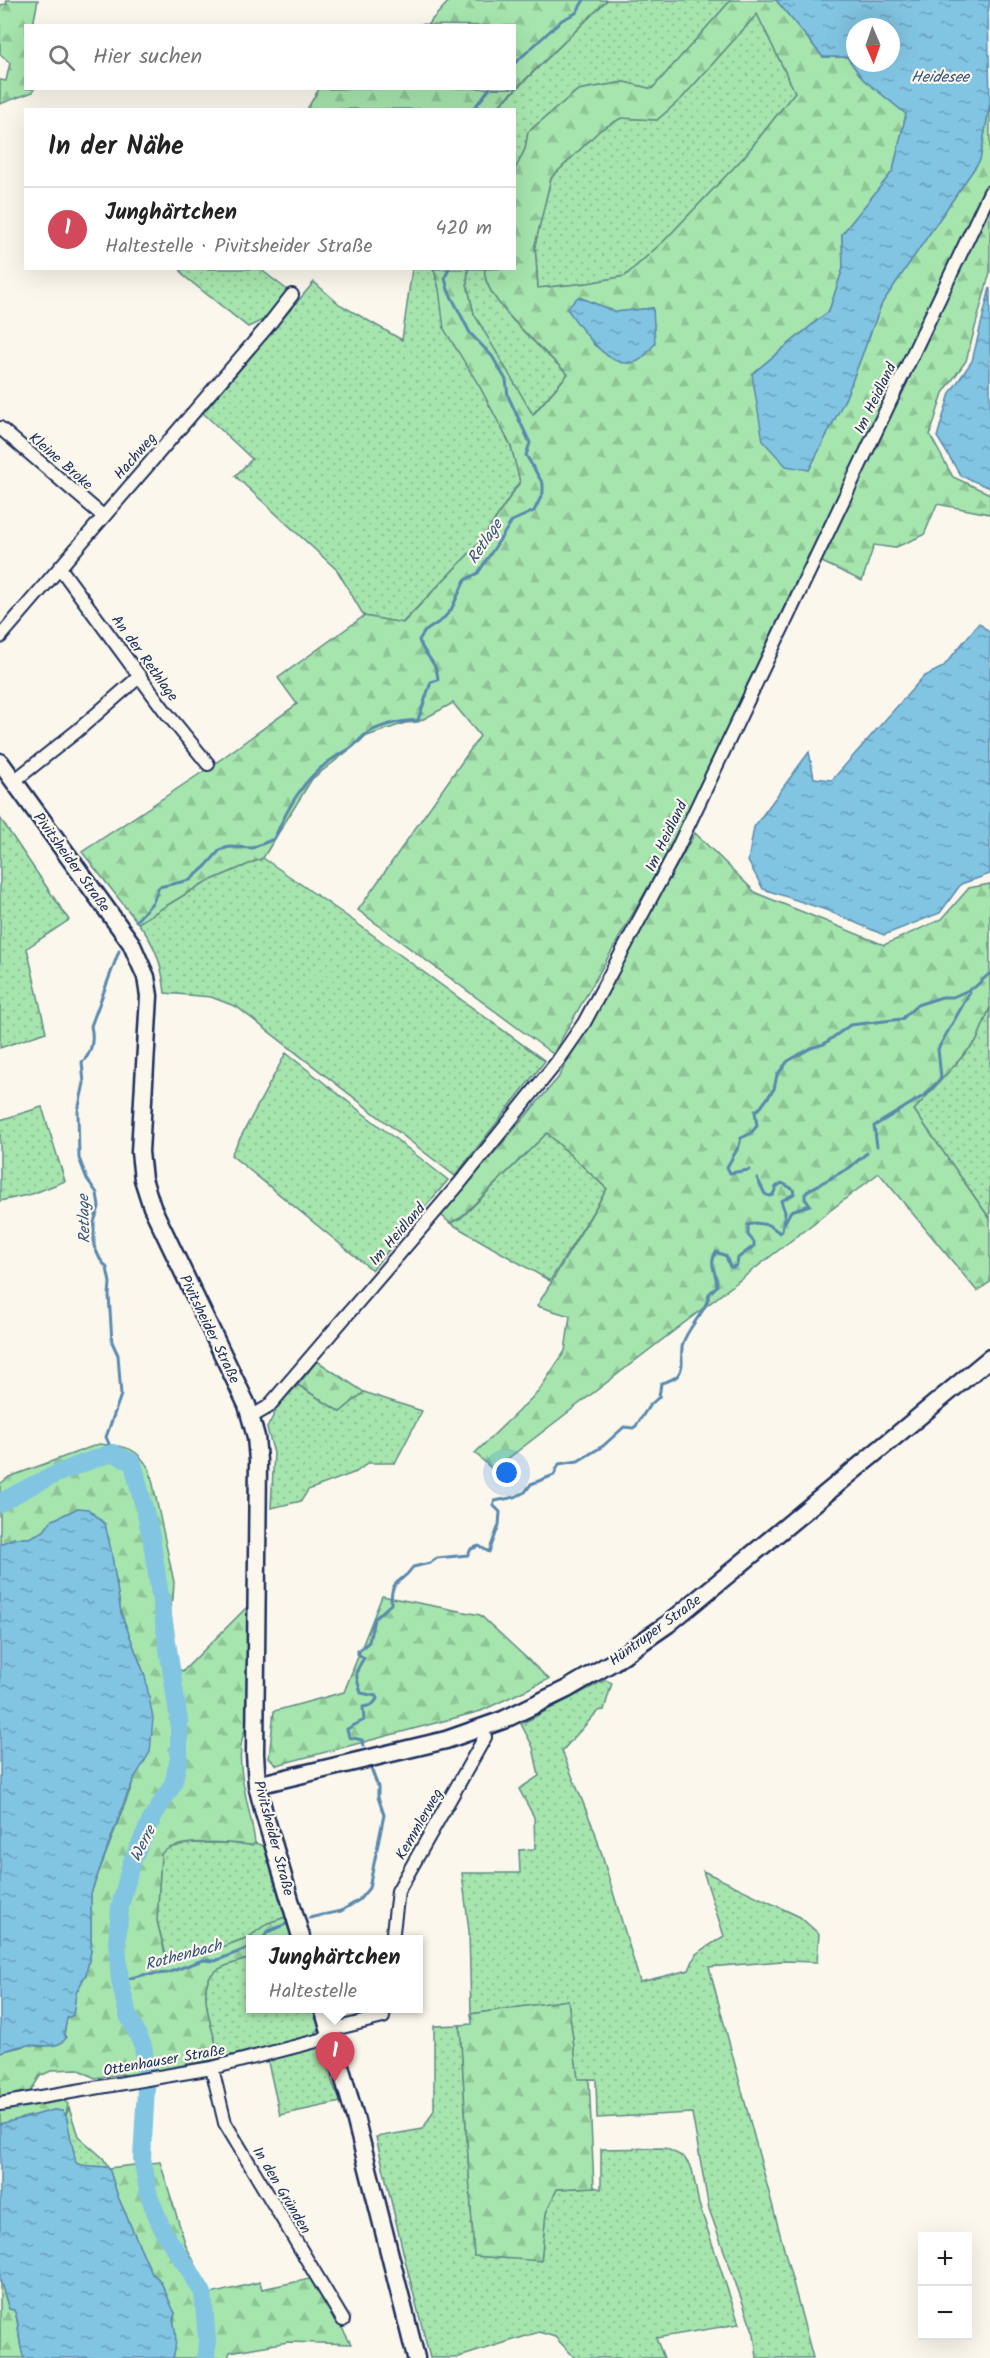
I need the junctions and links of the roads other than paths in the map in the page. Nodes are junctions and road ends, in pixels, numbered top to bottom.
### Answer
1 (990, 192) edge
2 (292, 295) dead end
3 (0, 428) edge
4 (103, 516) junction
5 (60, 568) junction
6 (0, 637) edge
7 (140, 676) junction
8 (0, 762) edge
9 (208, 764) dead end
10 (14, 781) junction
11 (990, 1358) edge
12 (251, 1417) junction
13 (480, 1729) junction
14 (257, 1785) junction
15 (301, 1935) edge
16 (393, 1935) edge
17 (325, 2013) edge
18 (383, 2013) edge
19 (331, 2034) junction
20 (212, 2068) junction
21 (0, 2104) edge
22 (343, 2320) dead end
23 (416, 2358) edge

1 - 12 street, Im Heidland
2 - 4 street, Hachweg
3 - 4 street, Kleine Broke
4 - 5 street, Hachweg
5 - 6 street, Hachweg
5 - 7 street, An der Rethlage
7 - 9 street, An der Rethlage
7 - 10 street
8 - 10 main road, Pivitsheider Straße
10 - 12 main road, Pivitsheider Straße
11 - 13 main road, Hüntruper Straße
12 - 14 main road, Pivitsheider Straße
13 - 14 main road, Hüntruper Straße
13 - 16 street, Kemmlerweg
14 - 15 main road, Pivitsheider Straße
17 - 19 main road
18 - 19 street
19 - 20 street, Ottenhauser Straße
19 - 23 main road
20 - 21 street, Ottenhauser Straße
20 - 22 street, In den Gründen

